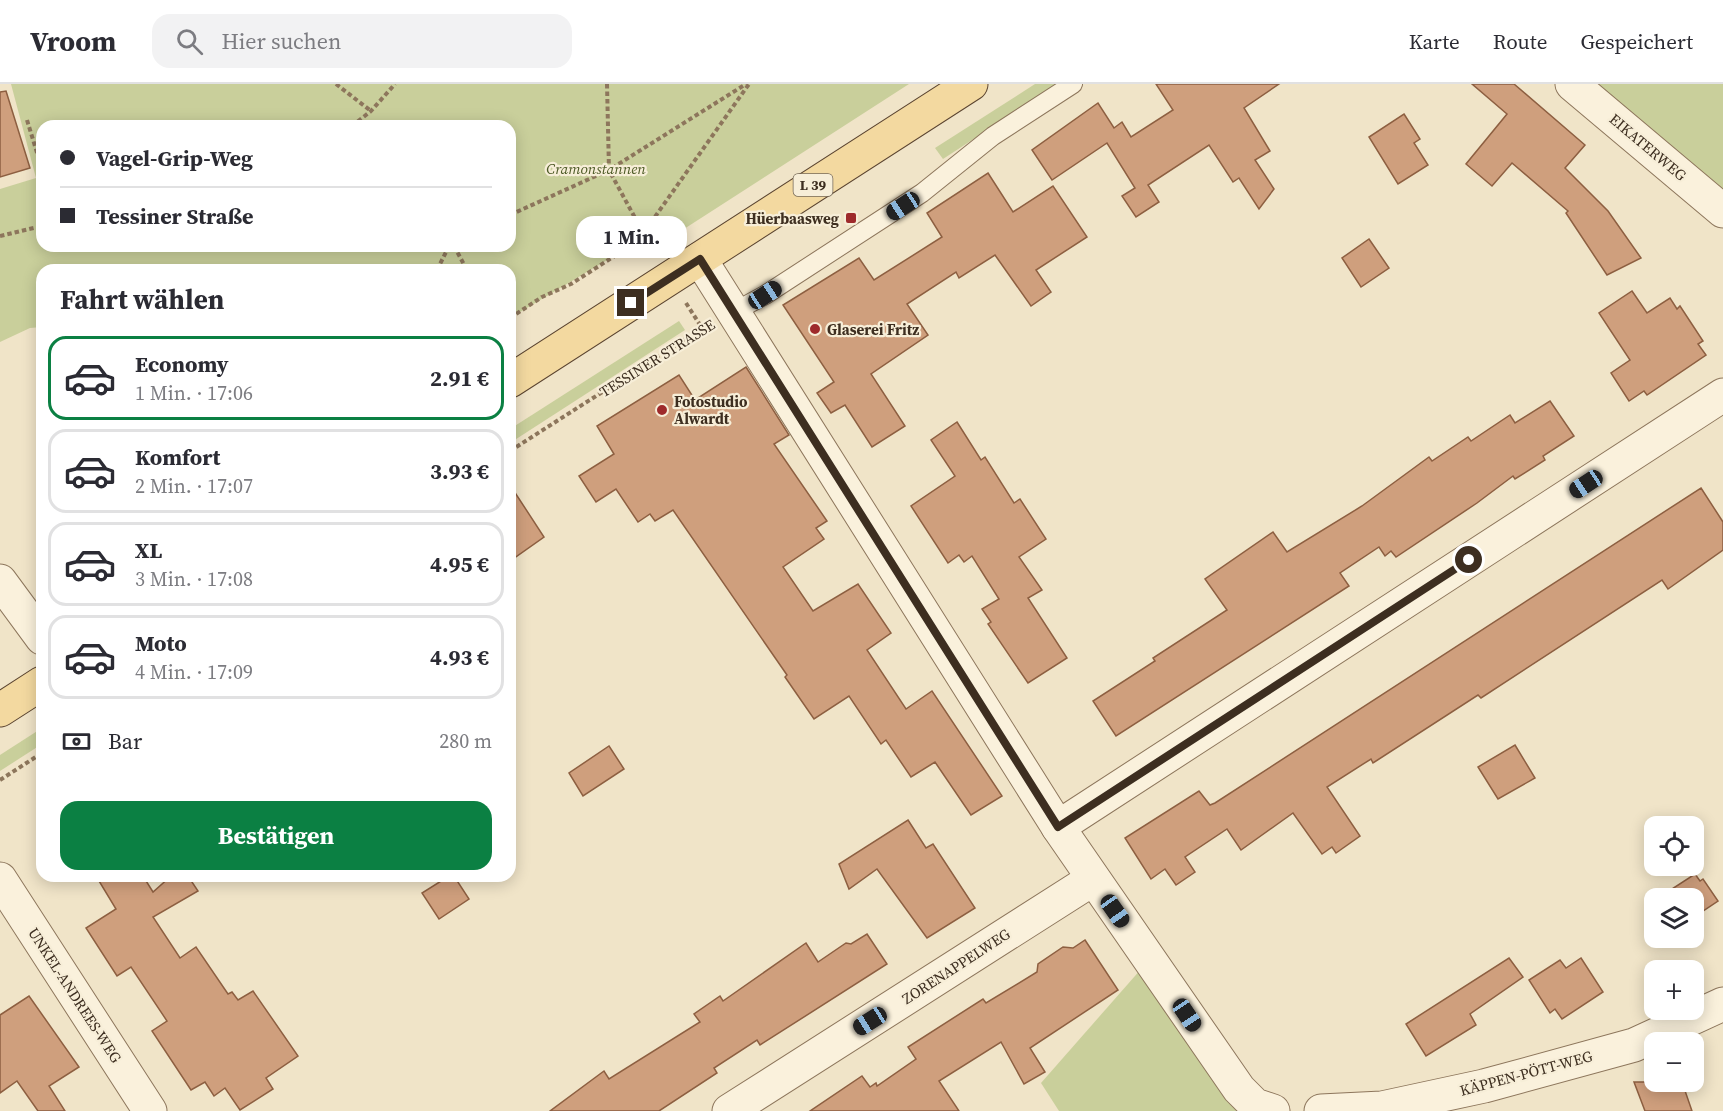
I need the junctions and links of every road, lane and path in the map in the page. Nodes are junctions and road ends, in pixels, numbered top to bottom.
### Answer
1 (336, 84) edge
2 (395, 84) edge
3 (607, 84) edge
4 (748, 84) edge
5 (971, 84) edge
6 (1073, 84) edge
7 (1572, 84) edge
8 (371, 111) junction
9 (27, 120) dead end
10 (360, 120) edge
11 (36, 149) edge
12 (609, 170) junction
13 (516, 211) edge
14 (1723, 211) edge
15 (36, 227) edge
16 (0, 236) edge
17 (700, 259) junction
18 (735, 312) junction
19 (516, 314) edge
20 (516, 377) edge
21 (1723, 395) edge
22 (516, 447) edge
23 (0, 581) edge
24 (36, 630) edge
25 (36, 687) edge
26 (0, 710) edge
27 (36, 757) edge
28 (0, 780) edge
29 (1058, 827) junction
30 (0, 879) edge
31 (1093, 879) junction
32 (1723, 1004) edge
33 (150, 1111) edge
34 (729, 1111) edge
35 (1273, 1111) edge
36 (1321, 1111) edge

1 - 8 path
2 - 8 path
3 - 12 path
4 - 12 path
4 - 19 path
5 - 17 main road, L 39
6 - 18 lane
7 - 14 street, EIKATERWEG
8 - 10 path
9 - 11 path
12 - 13 path
15 - 16 path
17 - 18 street
17 - 20 main road, L 39
18 - 22 path, TESSINER STRASSE
18 - 29 street
21 - 29 street
23 - 24 street
25 - 26 main road
27 - 28 path
29 - 31 street
30 - 33 street, UNKEL-ANDREES-WEG
31 - 34 street, ZORENAPPELWEG
31 - 35 street
32 - 36 street, KÄPPEN-PÖTT-WEG

